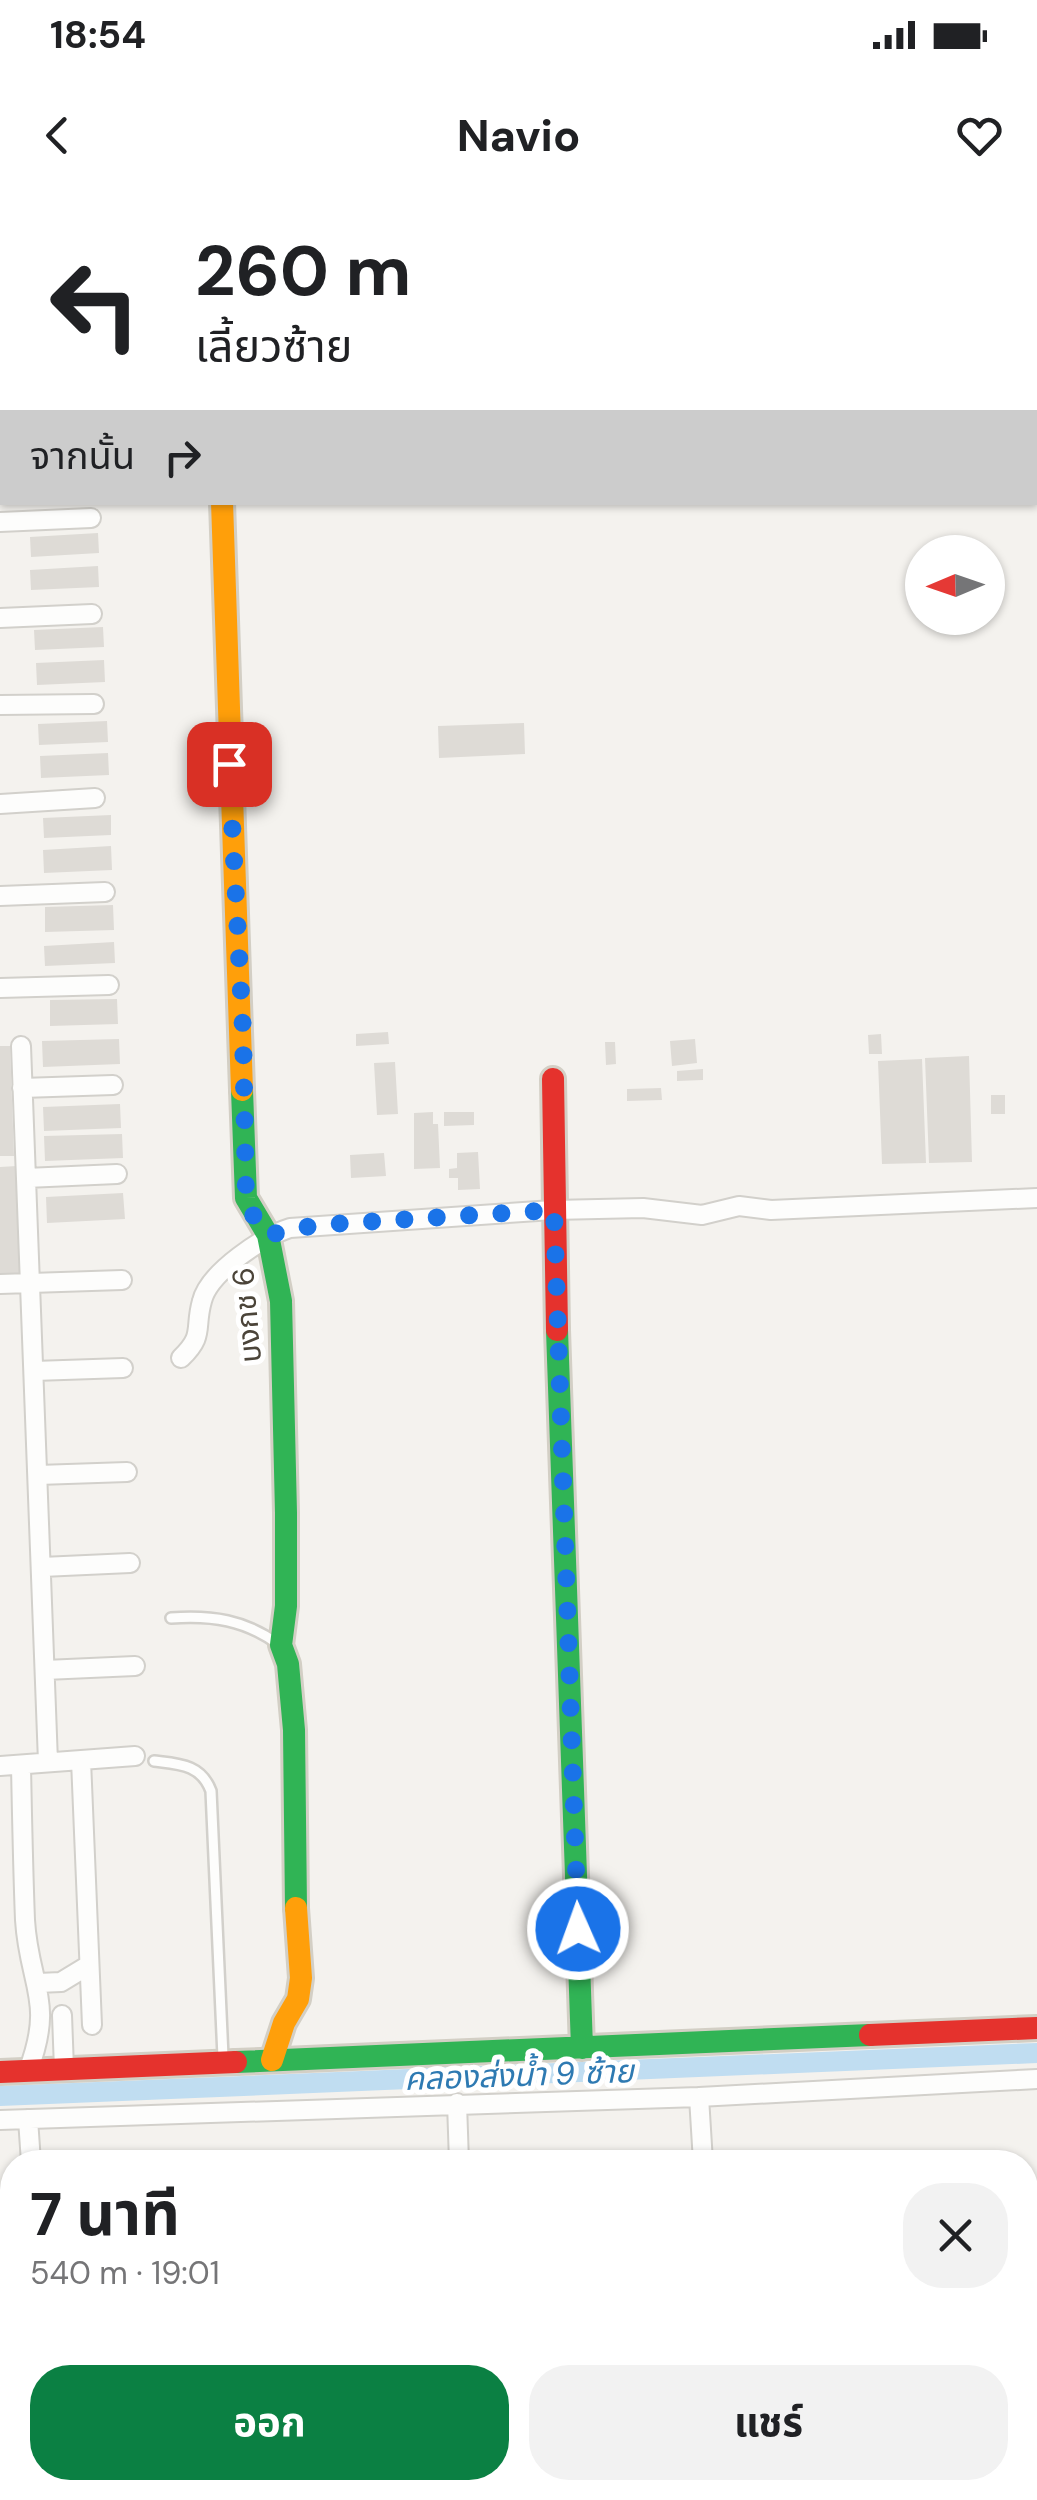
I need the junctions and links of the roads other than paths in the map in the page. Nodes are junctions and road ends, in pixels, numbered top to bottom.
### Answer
1 (222, 505) edge
2 (91, 518) dead end
3 (0, 522) edge
4 (92, 614) dead end
5 (0, 618) edge
6 (94, 704) dead end
7 (0, 705) edge
8 (96, 798) dead end
9 (0, 804) edge
10 (105, 892) dead end
11 (0, 896) edge
12 (109, 986) dead end
13 (0, 988) edge
14 (22, 1046) dead end
15 (553, 1079) dead end
16 (113, 1085) dead end
17 (22, 1088) junction
18 (117, 1174) dead end
19 (26, 1178) junction
20 (1037, 1198) edge
21 (554, 1210) junction
22 (268, 1235) junction
23 (122, 1280) dead end
24 (30, 1283) junction
25 (0, 1284) edge
26 (181, 1358) dead end
27 (123, 1368) dead end
28 (34, 1371) junction
29 (128, 1472) dead end
30 (38, 1476) junction
31 (130, 1563) dead end
32 (42, 1567) junction
33 (171, 1618) dead end
34 (280, 1645) junction
35 (135, 1666) dead end
36 (46, 1670) junction
37 (135, 1756) dead end
38 (81, 1760) junction
39 (154, 1761) dead end
40 (48, 1762) junction
41 (0, 1766) edge
42 (21, 1766) junction
43 (89, 1966) junction
44 (38, 1982) junction
45 (60, 1982) junction
46 (92, 2025) dead end
47 (1037, 2028) edge
48 (582, 2048) junction
49 (272, 2060) junction
50 (224, 2062) junction
51 (64, 2069) junction
52 (28, 2071) junction
53 (0, 2072) edge
54 (1037, 2079) edge
55 (699, 2097) junction
56 (457, 2103) junction
57 (28, 2119) junction
58 (0, 2120) edge
59 (29, 2150) edge
60 (459, 2150) edge
61 (701, 2150) edge

1 - 22 street, บงกช 6
2 - 3 street
4 - 5 street
6 - 7 street
8 - 9 street
10 - 11 street
12 - 13 street
14 - 17 street
15 - 21 street
16 - 17 street
17 - 19 street
18 - 19 street
19 - 24 street
20 - 21 street
21 - 22 street
21 - 48 street
22 - 26 street
22 - 34 street, บงกช 6
23 - 24 street
24 - 25 street
24 - 28 street
27 - 28 street
28 - 30 street
29 - 30 street
30 - 32 street
31 - 32 street
32 - 36 street
33 - 34 lane
34 - 49 street, บงกช 6
35 - 36 street
36 - 40 street
37 - 38 street
38 - 40 street
38 - 43 street
39 - 50 lane
40 - 42 street
41 - 42 street
42 - 44 street
43 - 45 street
43 - 46 street
44 - 45 street
44 - 52 street
45 - 51 street
47 - 48 street
48 - 49 street
49 - 50 street
50 - 51 street
51 - 52 street
52 - 53 street
54 - 55 street
55 - 56 street
55 - 61 street
56 - 57 street
56 - 60 street
57 - 58 street
57 - 59 street

